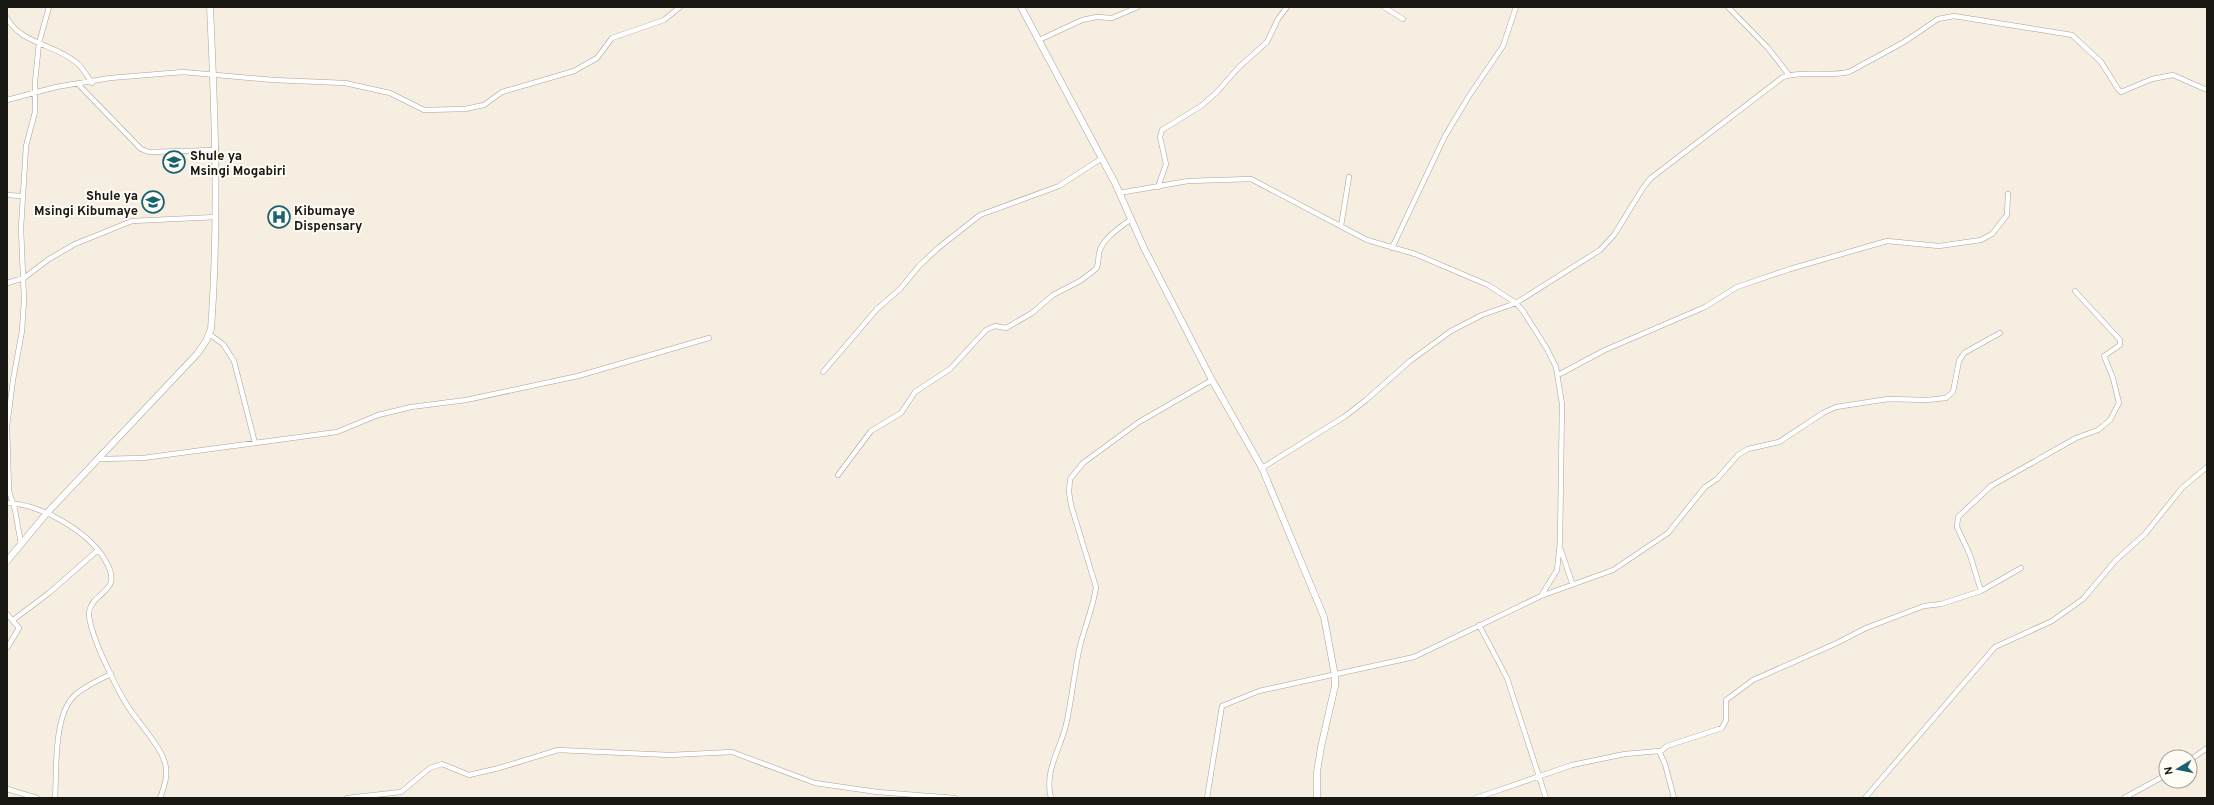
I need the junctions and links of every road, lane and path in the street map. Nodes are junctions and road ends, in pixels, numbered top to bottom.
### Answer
1 (49, 7) edge
2 (210, 7) edge
3 (680, 7) edge
4 (1021, 7) edge
5 (1138, 7) edge
6 (1384, 7) edge
7 (1516, 7) edge
8 (1728, 7) edge
9 (1284, 8) edge
10 (7, 18) edge
11 (1403, 19) dead end
12 (1039, 40) junction
13 (38, 43) junction
14 (213, 73) junction
15 (1789, 75) junction
16 (92, 83) junction
17 (79, 85) junction
18 (2207, 90) edge
19 (35, 93) junction
20 (7, 100) edge
21 (216, 150) junction
22 (1102, 158) junction
23 (1348, 177) dead end
24 (1158, 187) junction
25 (1119, 193) junction
26 (2008, 194) dead end
27 (7, 195) edge
28 (22, 196) junction
29 (216, 218) junction
30 (1130, 220) junction
31 (1341, 226) junction
32 (1392, 248) junction
33 (24, 278) junction
34 (7, 282) edge
35 (2075, 291) dead end
36 (1516, 303) junction
37 (2000, 333) dead end
38 (209, 334) junction
39 (709, 338) dead end
40 (823, 372) dead end
41 (1558, 374) junction
42 (1212, 380) junction
43 (255, 443) junction
44 (99, 459) junction
45 (2207, 467) edge
46 (1262, 468) junction
47 (838, 475) dead end
48 (10, 503) edge
49 (46, 514) junction
50 (1560, 542) junction
51 (21, 544) junction
52 (98, 550) junction
53 (7, 561) edge
54 (2021, 568) dead end
55 (1572, 583) junction
56 (1981, 591) junction
57 (1541, 596) junction
58 (7, 614) edge
59 (13, 620) junction
60 (1480, 625) junction
61 (7, 648) edge
62 (111, 674) junction
63 (1334, 676) junction
64 (2207, 748) edge
65 (1660, 752) junction
66 (2198, 754) edge
67 (1538, 777) junction
68 (2158, 779) edge
69 (7, 789) edge
70 (37, 798) edge
71 (55, 798) edge
72 (160, 798) edge
73 (347, 798) edge
74 (955, 798) edge
75 (1051, 798) edge
76 (1207, 798) edge
77 (1317, 798) edge
78 (1476, 798) edge
79 (1546, 798) edge
80 (1674, 798) edge
81 (1865, 798) edge
82 (2124, 798) edge

1 - 13 street
2 - 14 street
3 - 14 street
4 - 12 street
5 - 12 street
6 - 11 street
7 - 32 street
8 - 15 street
9 - 24 street
10 - 13 street
12 - 22 street
13 - 16 street
13 - 19 street
14 - 16 street
14 - 21 street
15 - 18 street
15 - 36 street
16 - 17 street
17 - 19 street
17 - 21 street
19 - 20 street
19 - 28 street
21 - 29 street
22 - 25 street
22 - 40 street
23 - 31 street
24 - 25 street
24 - 31 street
25 - 30 street
26 - 41 street
27 - 28 street
28 - 33 street
29 - 33 street
29 - 38 street
30 - 42 street
30 - 47 street
31 - 32 street
32 - 36 street
33 - 34 street
33 - 48 street
35 - 56 street
36 - 41 street
36 - 46 street
37 - 55 street
38 - 43 street
38 - 44 street
39 - 43 street
41 - 50 street
42 - 46 street
42 - 75 street
43 - 44 street
44 - 49 street
45 - 81 street
46 - 63 street
48 - 49 street
48 - 51 street
49 - 51 street
49 - 52 street
50 - 55 street
50 - 57 street
51 - 53 street
52 - 59 street
52 - 62 street
54 - 56 street
55 - 57 street
56 - 65 street
57 - 60 street
58 - 59 street
59 - 61 street
60 - 63 street
60 - 67 street
62 - 71 street
62 - 72 street
63 - 76 street
63 - 77 street
64 - 66 street
65 - 67 street
65 - 80 street
67 - 78 street
67 - 79 street
68 - 82 street
69 - 70 street
73 - 74 street

